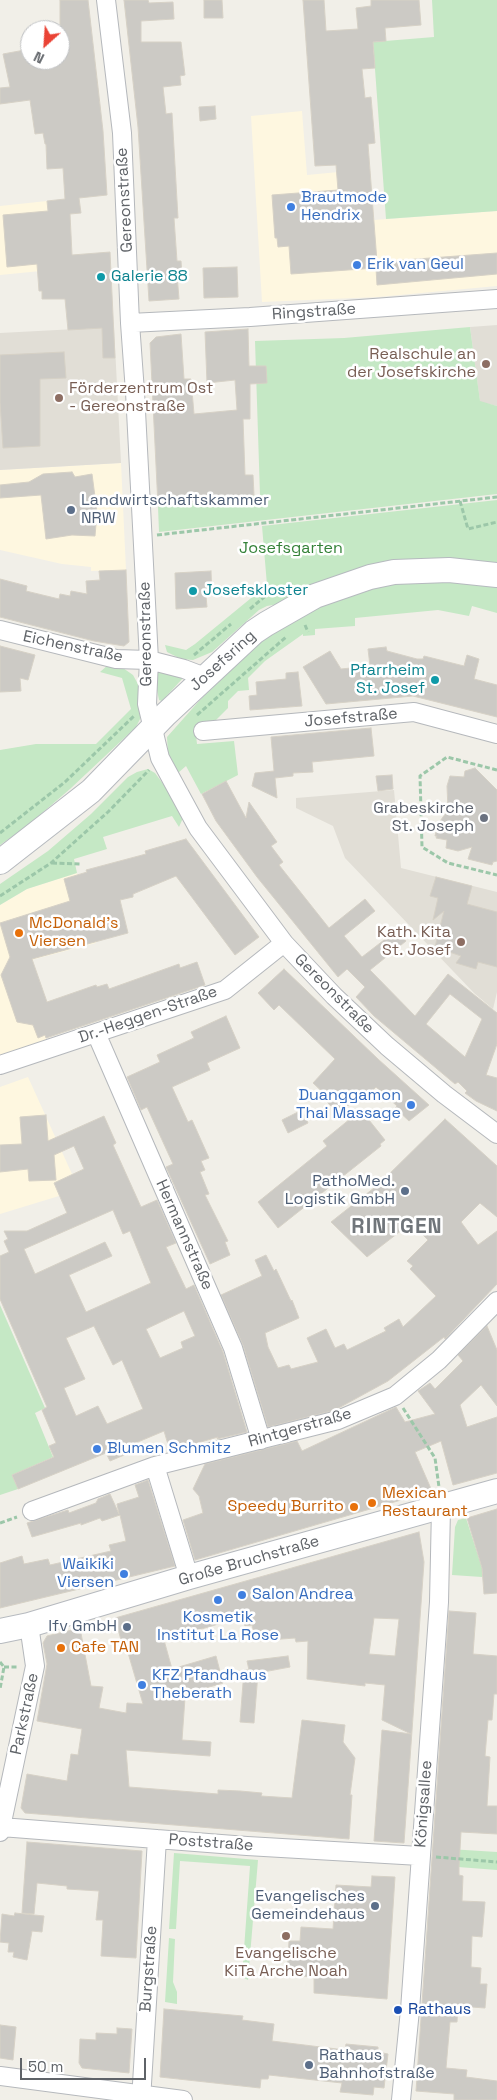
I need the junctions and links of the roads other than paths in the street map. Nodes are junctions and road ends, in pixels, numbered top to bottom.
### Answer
1 (106, 0) edge
2 (497, 299) edge
3 (130, 323) junction
4 (497, 575) edge
5 (0, 630) edge
6 (149, 660) junction
7 (205, 677) junction
8 (199, 724) road end
9 (152, 728) junction
10 (497, 734) edge
11 (0, 862) edge
12 (284, 943) junction
13 (96, 1034) junction
14 (0, 1065) edge
15 (497, 1134) edge
16 (497, 1301) edge
17 (261, 1440) junction
18 (155, 1466) junction
19 (497, 1491) edge
20 (441, 1508) junction
21 (32, 1512) dead end
22 (189, 1578) junction
23 (29, 1625) junction
24 (0, 1631) edge
25 (0, 1829) edge
26 (157, 1839) junction
27 (420, 1856) junction
28 (0, 2076) edge
29 (141, 2098) edge
30 (182, 2100) edge
31 (401, 2100) edge

1 - 3 street, Gereonstraße
2 - 3 street, Ringstraße
3 - 6 street, Gereonstraße
4 - 7 main road, Josefsring
5 - 6 street, Eichenstraße
6 - 7 street, Eichenstraße
6 - 9 street, Gereonstraße
7 - 9 main road, Josefsring
8 - 10 street, Josefstraße
9 - 11 main road, Josefsring
9 - 12 street, Gereonstraße
12 - 13 street, Dr.-Heggen-Straße
12 - 15 street, Gereonstraße
13 - 14 street, Dr.-Heggen-Straße
13 - 17 street, Hermannstraße
16 - 17 street, Rintgerstraße
17 - 18 street, Rintgerstraße
18 - 21 street, Rintgerstraße
18 - 22 street
19 - 20 main road, Große Bruchstraße
20 - 22 main road, Große Bruchstraße
20 - 27 street, Königsallee
22 - 23 main road, Große Bruchstraße
23 - 24 main road, Große Bruchstraße
23 - 25 street, Parkstraße
25 - 26 street, Poststraße
26 - 27 street, Poststraße
26 - 29 street, Burgstraße
27 - 31 street, Königsallee
28 - 29 street
29 - 30 street

